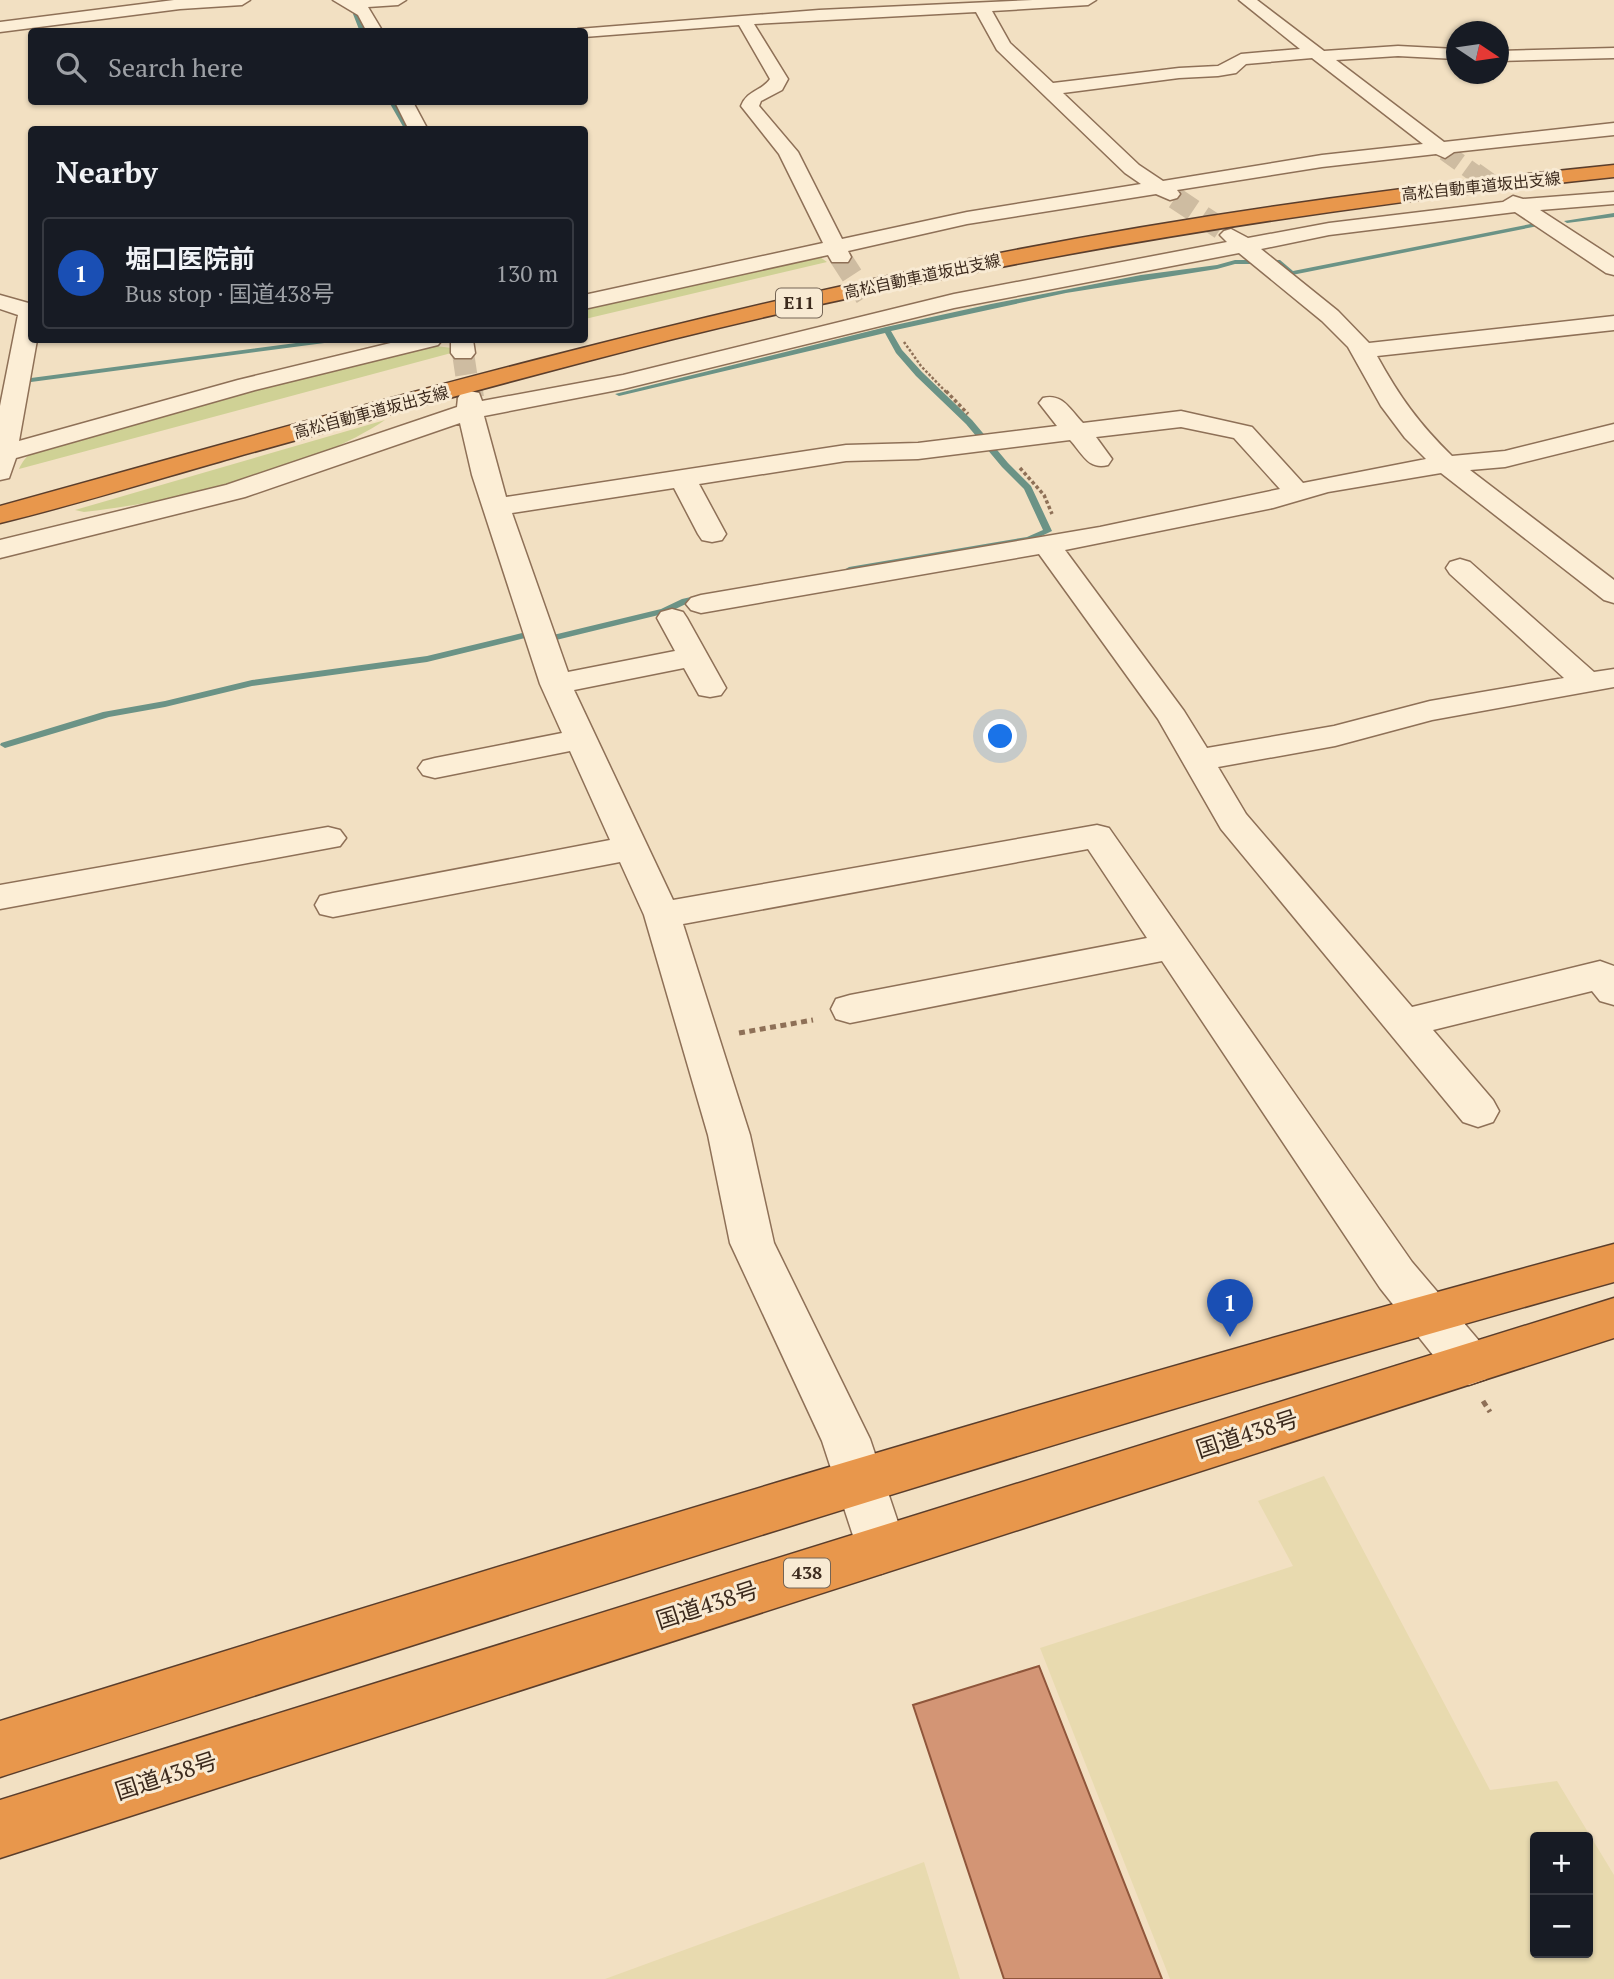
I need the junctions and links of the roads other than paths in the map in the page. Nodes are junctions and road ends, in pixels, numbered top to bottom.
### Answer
1 (124, 0) edge
2 (242, 0) edge
3 (398, 0) edge
4 (1088, 0) edge
5 (1247, 0) edge
6 (347, 2) edge
7 (969, 5) edge
8 (0, 12) edge
9 (744, 20) junction
10 (0, 27) edge
11 (373, 28) edge
12 (588, 32) edge
13 (1446, 53) edge
14 (1614, 53) edge
15 (1318, 55) junction
16 (1509, 56) edge
17 (1051, 89) junction
18 (406, 105) edge
19 (417, 126) edge
20 (1614, 129) edge
21 (1614, 145) edge
22 (1442, 150) junction
23 (1614, 159) edge
24 (1433, 169) dead end
25 (1614, 172) edge
26 (1386, 177) dead end
27 (1498, 190) tunnel mouth
28 (1167, 193) junction
29 (1614, 198) edge
30 (1518, 206) junction
31 (1204, 208) junction
32 (1223, 230) tunnel mouth
33 (837, 251) junction
34 (1258, 256) junction
35 (1614, 268) edge
36 (866, 298) tunnel mouth
37 (588, 301) edge
38 (0, 302) edge
39 (28, 312) edge
40 (881, 318) junction
41 (1614, 323) edge
42 (28, 324) edge
43 (588, 335) edge
44 (418, 343) edge
45 (561, 343) edge
46 (1361, 351) junction
47 (1052, 403) dead end
48 (470, 404) junction
49 (1075, 430) junction
50 (1614, 432) edge
51 (1099, 458) dead end
52 (1, 460) edge
53 (1446, 464) junction
54 (683, 478) junction
55 (1298, 493) junction
56 (0, 494) edge
57 (496, 507) junction
58 (0, 515) edge
59 (712, 534) dead end
60 (1046, 544) junction
61 (0, 549) edge
62 (1460, 568) dead end
63 (1614, 594) edge
64 (701, 604) dead end
65 (673, 618) dead end
66 (694, 657) junction
67 (1601, 681) edge
68 (556, 684) junction
69 (710, 688) dead end
70 (581, 739) junction
71 (1197, 760) junction
72 (435, 768) dead end
73 (328, 838) dead end
74 (631, 848) junction
75 (0, 897) edge
76 (333, 905) dead end
77 (662, 915) junction
78 (1172, 946) junction
79 (1614, 990) edge
80 (850, 1009) road end
81 (1404, 1023) junction
82 (1478, 1111) dead end
83 (1614, 1263) edge
84 (1427, 1313) junction
85 (1614, 1318) edge
86 (1476, 1383) junction
87 (861, 1480) junction
88 (881, 1549) junction
89 (0, 1749) edge
90 (0, 1829) edge

1 - 8 street
2 - 10 street
3 - 6 street
4 - 7 street
5 - 15 street
6 - 11 street
7 - 9 street
7 - 17 street
9 - 12 street
9 - 33 street
13 - 15 street
14 - 16 street
15 - 17 street
15 - 22 street
17 - 28 street
18 - 19 street
20 - 22 street
21 - 24 highway
22 - 28 street
23 - 31 highway, 高松自動車道坂出支線 / E11
25 - 58 highway, 高松自動車道坂出支線 / E11
26 - 31 highway
27 - 30 street
28 - 33 street
29 - 30 street
30 - 34 street
30 - 35 street
31 - 43 highway, 高松自動車道坂出支線 / E11
32 - 34 street
33 - 37 street
34 - 40 street
34 - 46 street
36 - 40 street
38 - 39 street
40 - 48 street
41 - 46 street
42 - 52 street
44 - 52 street
45 - 56 highway, 高松自動車道坂出支線
46 - 53 street
47 - 49 street
48 - 57 street
48 - 61 street
49 - 51 street
49 - 54 street
49 - 55 street
50 - 53 street
53 - 55 street
53 - 63 street
54 - 57 street
54 - 59 street
55 - 60 street
57 - 68 street
60 - 64 street
60 - 71 street
62 - 67 street
65 - 66 street
66 - 68 street
66 - 69 street
67 - 71 street
68 - 70 street
70 - 72 street
70 - 74 street
71 - 81 street
73 - 75 street
74 - 76 street
74 - 77 street
77 - 78 street
77 - 87 street
78 - 80 street
78 - 84 street
79 - 81 street
81 - 82 street
83 - 84 highway
84 - 86 street
84 - 87 highway
85 - 86 highway, 国道438号 / 438
86 - 88 highway, 国道438号 / 438
87 - 88 street
87 - 89 highway
88 - 90 highway, 国道438号 / 438

